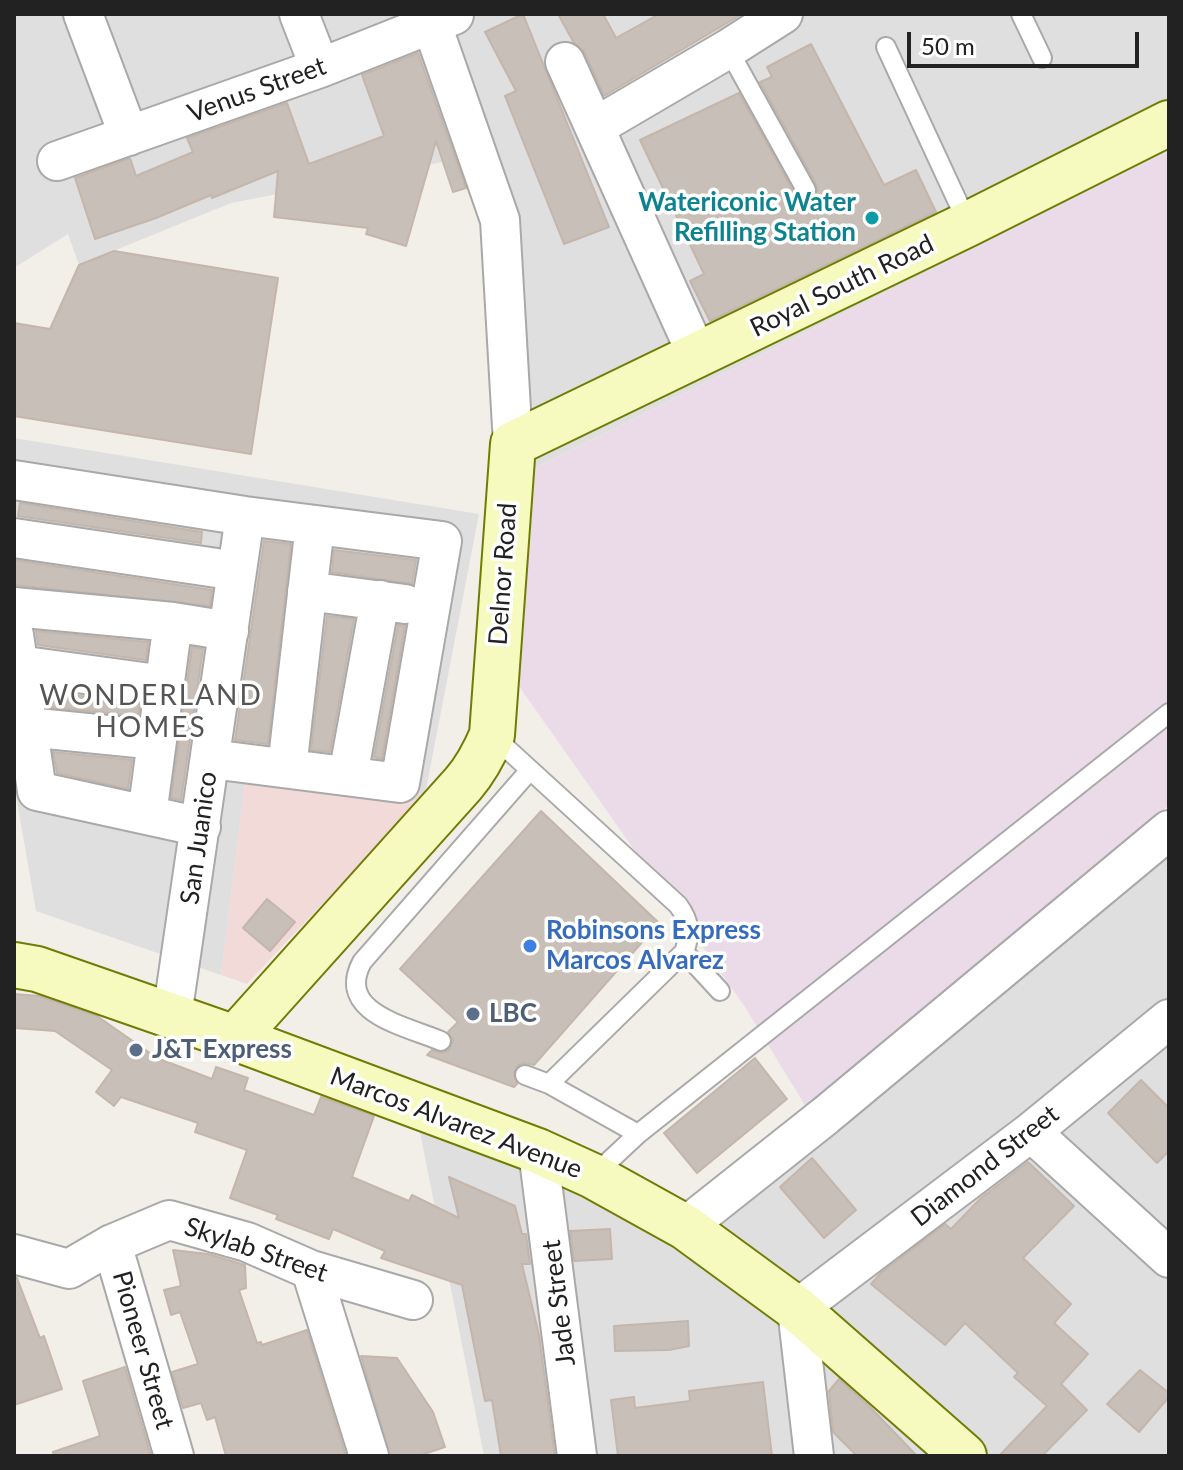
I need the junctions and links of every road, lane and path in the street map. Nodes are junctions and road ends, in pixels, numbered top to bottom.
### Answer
1 (83, 14) edge
2 (299, 14) edge
3 (783, 14) edge
4 (1021, 14) edge
5 (444, 20) edge
6 (886, 47) dead end
7 (728, 49) junction
8 (1042, 58) dead end
9 (565, 62) dead end
10 (320, 68) junction
11 (1169, 123) edge
12 (595, 127) junction
13 (129, 136) junction
14 (57, 161) dead end
15 (806, 190) dead end
16 (968, 224) junction
17 (698, 357) junction
18 (513, 444) junction
19 (14, 480) edge
20 (245, 516) junction
21 (315, 525) junction
22 (14, 538) edge
23 (237, 571) junction
24 (307, 591) junction
25 (380, 600) junction
26 (14, 607) edge
27 (431, 608) junction
28 (173, 622) junction
29 (229, 631) junction
30 (16, 650) edge
31 (165, 685) junction
32 (1169, 713) edge
33 (27, 727) junction
34 (492, 735) junction
35 (157, 740) junction
36 (211, 759) junction
37 (287, 768) junction
38 (530, 770) junction
39 (348, 776) junction
40 (147, 815) junction
41 (201, 827) junction
42 (1169, 830) edge
43 (684, 952) junction
44 (14, 965) edge
45 (720, 991) dead end
46 (172, 1016) junction
47 (1169, 1019) edge
48 (235, 1038) junction
49 (441, 1041) dead end
50 (525, 1075) dead end
51 (549, 1084) junction
52 (1031, 1132) junction
53 (638, 1134) junction
54 (538, 1151) junction
55 (593, 1176) junction
56 (685, 1227) junction
57 (112, 1244) junction
58 (14, 1254) edge
59 (1169, 1258) edge
60 (311, 1270) junction
61 (413, 1300) dead end
62 (797, 1309) junction
63 (174, 1456) edge
64 (369, 1456) edge
65 (577, 1456) edge
66 (814, 1456) edge
67 (964, 1456) edge

1 - 13 street
2 - 10 street
3 - 7 street
4 - 8 lane
5 - 10 street, Venus Street
5 - 18 street, Delnor Road
6 - 16 lane
7 - 12 street
7 - 15 lane
9 - 12 street
10 - 13 street, Venus Street
11 - 16 street, Royal South Road
12 - 17 street
13 - 14 street, Venus Street
16 - 17 street, Royal South Road
17 - 18 street, Royal South Road
18 - 34 street, Delnor Road
19 - 20 street
20 - 21 street
20 - 23 street, San Juanico
21 - 24 street
21 - 27 street
22 - 23 street
23 - 29 street, San Juanico
24 - 25 street
24 - 37 street
25 - 27 street
25 - 39 street
26 - 28 street
27 - 39 street
28 - 29 street
28 - 31 street
29 - 36 street, San Juanico
30 - 31 street
30 - 33 street
31 - 35 street
32 - 53 lane
33 - 35 street
33 - 40 street
34 - 38 lane
34 - 48 street, Delnor Road
35 - 40 street
36 - 37 street
36 - 41 street, San Juanico
37 - 39 street
38 - 43 lane
38 - 49 lane
40 - 41 street
41 - 46 street, San Juanico
42 - 56 street
43 - 45 lane
43 - 51 lane
44 - 46 street, Marcos Alvarez Avenue
46 - 48 street, Marcos Alvarez Avenue
47 - 52 street, Diamond Street
48 - 54 street, Marcos Alvarez Avenue
50 - 51 lane
51 - 53 lane
52 - 59 street
52 - 62 street, Diamond Street
53 - 55 lane
54 - 55 street, Marcos Alvarez Avenue
54 - 65 street, Jade Street
55 - 56 street, Marcos Alvarez Avenue
56 - 62 street, Marcos Alvarez Avenue
57 - 58 street, Skylab Street
57 - 60 street, Skylab Street
57 - 63 street, Pioneer Street
60 - 61 street, Skylab Street
60 - 64 street
62 - 66 street
62 - 67 street, Marcos Alvarez Avenue

